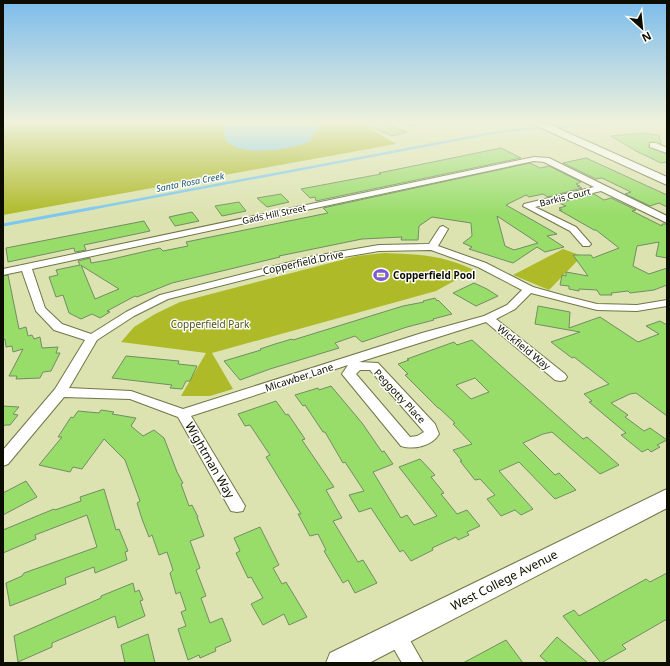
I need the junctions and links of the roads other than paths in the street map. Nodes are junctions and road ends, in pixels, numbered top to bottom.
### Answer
1 (605, 153) edge
2 (618, 153) edge
3 (667, 174) edge
4 (667, 181) edge
5 (602, 188) junction
6 (667, 220) edge
7 (443, 229) dead end
8 (586, 244) dead end
9 (432, 247) junction
10 (26, 268) junction
11 (3, 272) edge
12 (529, 289) junction
13 (666, 304) edge
14 (488, 318) junction
15 (92, 338) junction
16 (353, 363) junction
17 (560, 377) dead end
18 (60, 392) junction
19 (183, 414) junction
20 (3, 460) edge
21 (667, 498) edge
22 (237, 506) dead end
23 (396, 635) junction
24 (340, 663) edge
25 (413, 663) edge

1 - 4 main road
2 - 3 main road
5 - 6 street
5 - 8 street, Barkis Court
5 - 10 street, Gads Hill Street
7 - 9 street
9 - 12 street, Copperfield Drive
9 - 15 street, Copperfield Drive
10 - 11 street, Gads Hill Street
10 - 15 street
12 - 13 street, Copperfield Drive
12 - 14 street, Micawber Lane
14 - 16 street, Micawber Lane
14 - 17 street, Wickfield Way
15 - 18 street, Copperfield Drive
16 - 16 street, Peggotty Place
16 - 19 street, Micawber Lane
18 - 19 street
18 - 20 street, Copperfield Drive
19 - 22 street, Wightman Way
21 - 23 main road, West College Avenue
23 - 24 main road, West College Avenue
23 - 25 street

